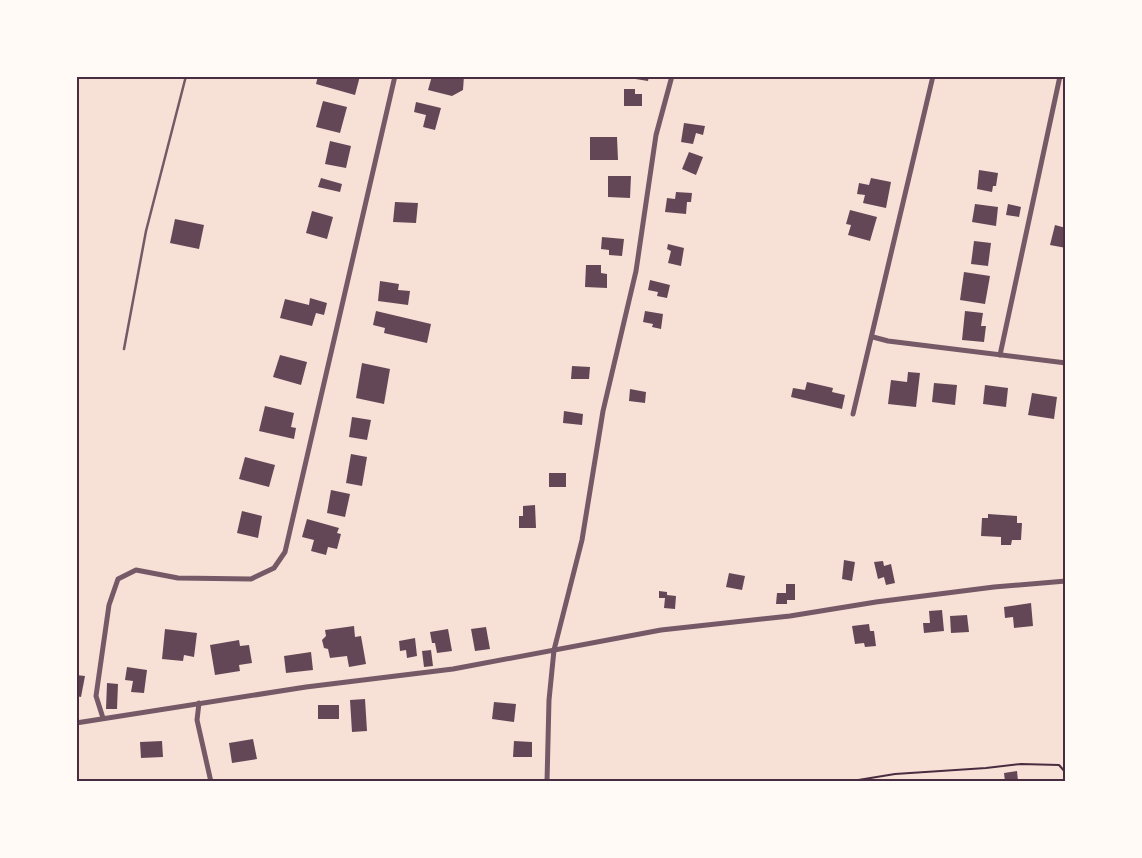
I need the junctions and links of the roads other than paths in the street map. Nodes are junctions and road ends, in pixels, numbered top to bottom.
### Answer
1 (186, 76) edge
2 (396, 76) edge
3 (672, 76) edge
4 (933, 76) edge
5 (1060, 76) edge
6 (872, 337) junction
7 (124, 349) dead end
8 (1000, 355) junction
9 (1066, 363) edge
10 (853, 414) dead end
11 (1066, 581) edge
12 (554, 650) junction
13 (199, 703) junction
14 (103, 718) junction
15 (76, 723) edge
16 (211, 782) edge
17 (547, 782) edge

1 - 7 lane
2 - 14 street
3 - 12 street
4 - 6 street
5 - 8 street
6 - 8 street
6 - 10 street
8 - 9 street
11 - 12 street
12 - 13 street
12 - 17 street
13 - 14 street
13 - 16 street
14 - 15 street

